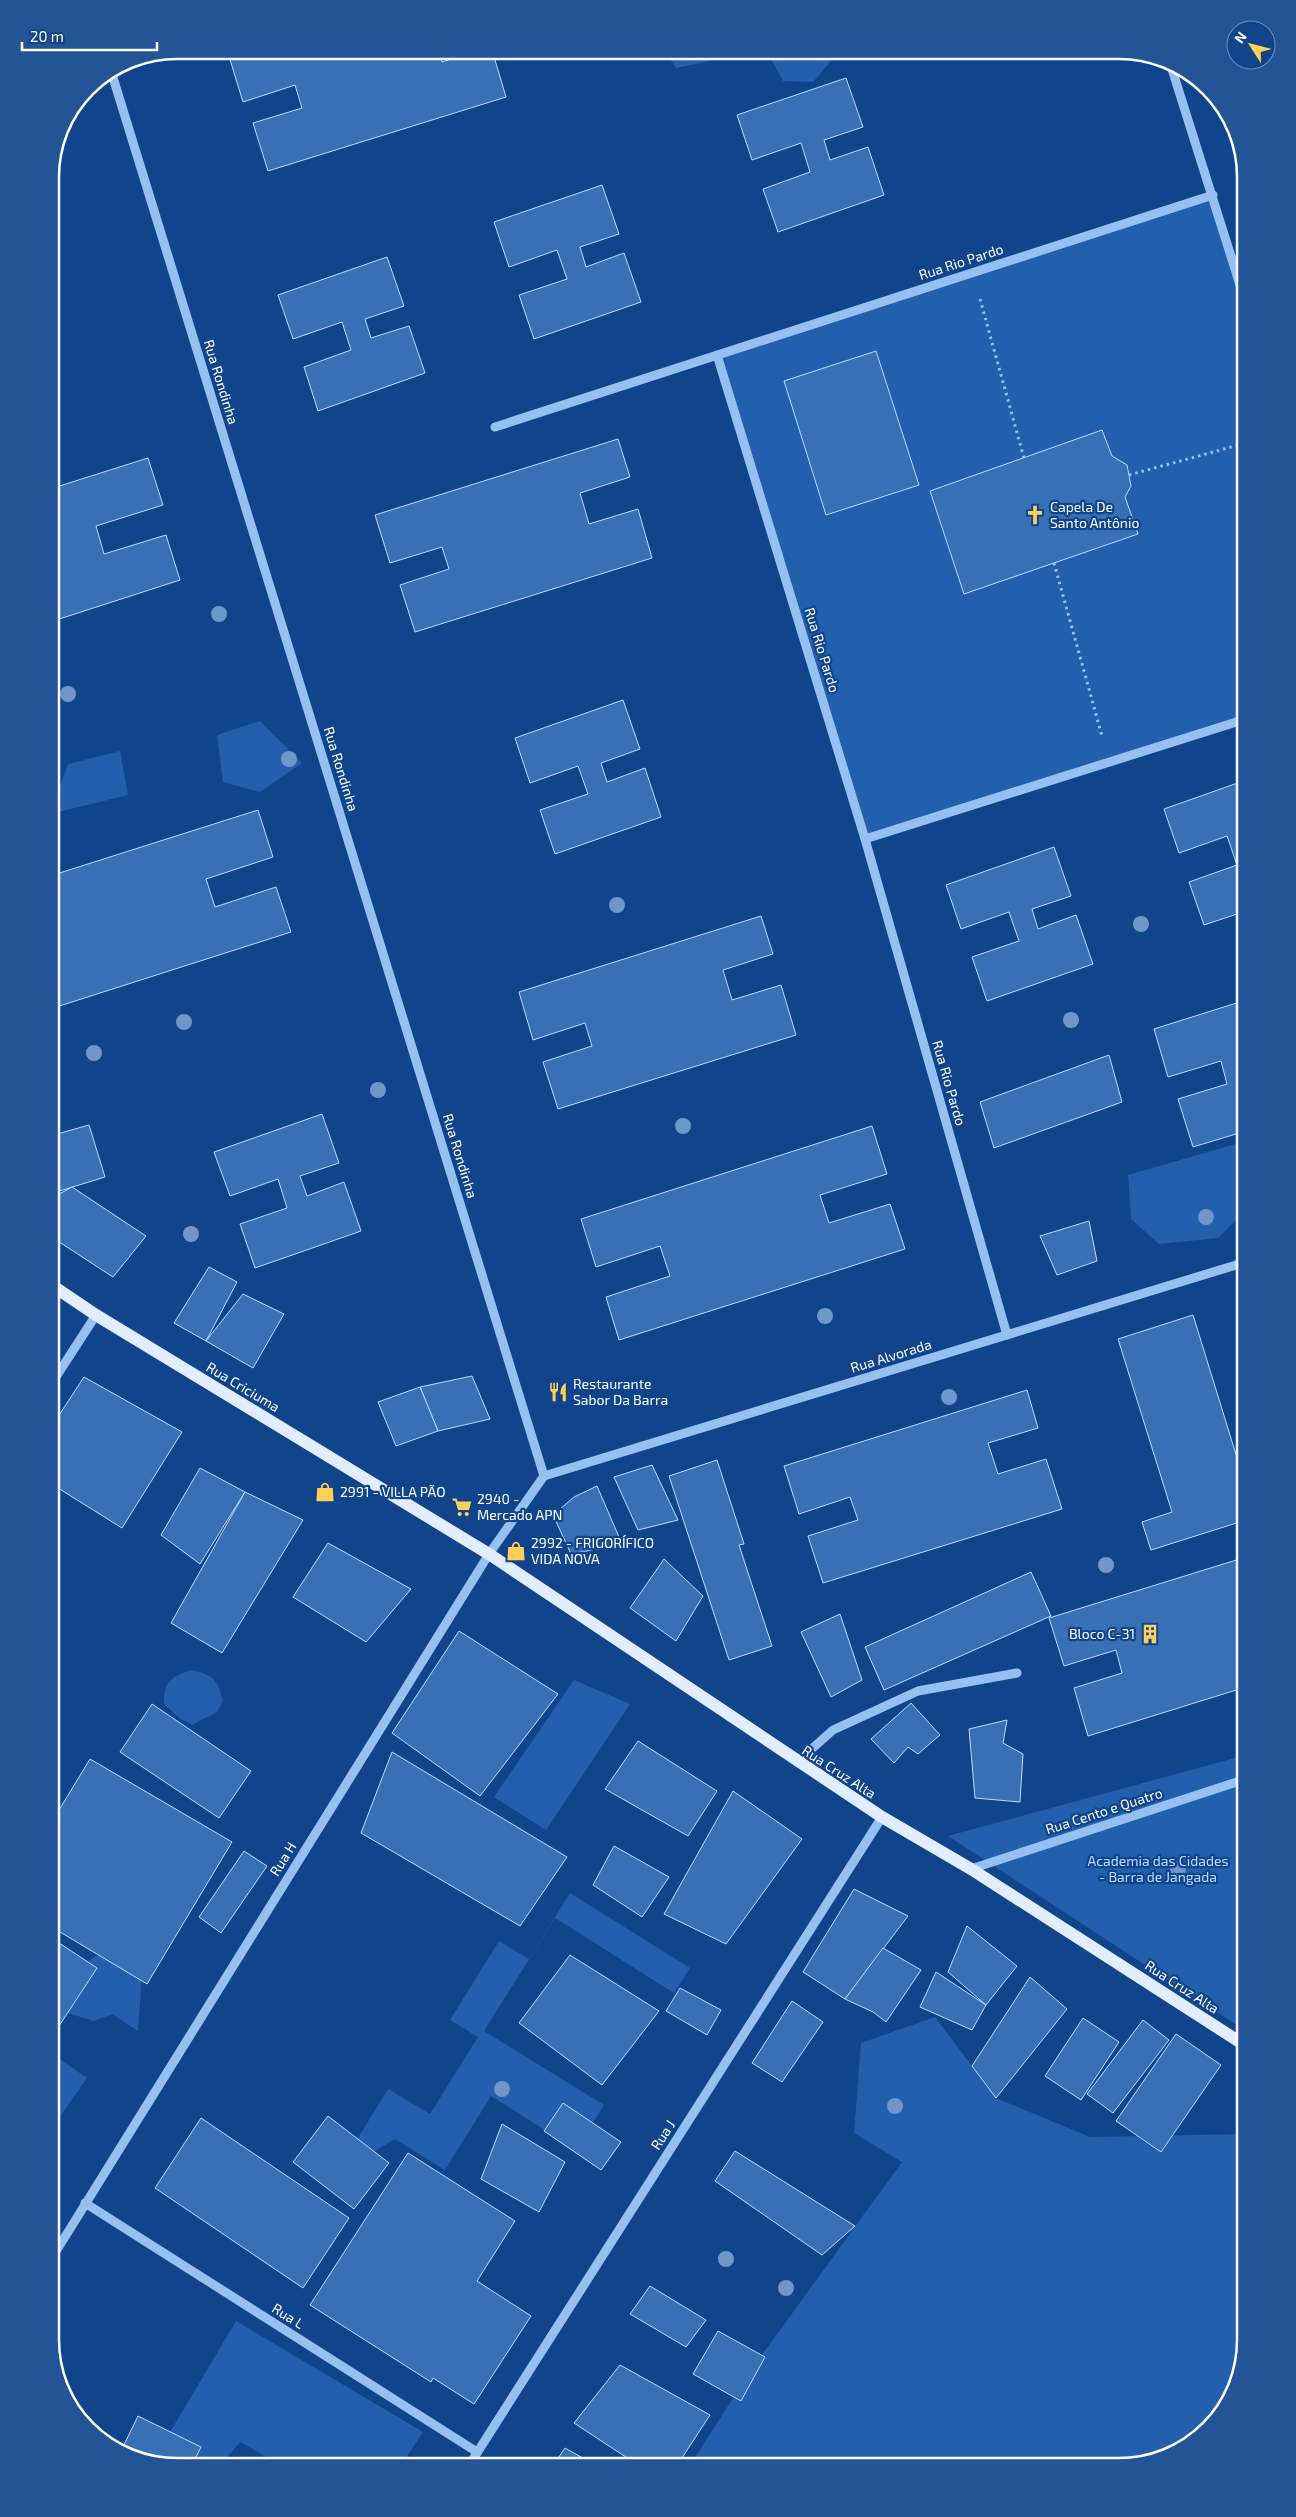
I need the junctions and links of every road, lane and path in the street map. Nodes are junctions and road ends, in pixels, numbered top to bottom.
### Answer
1 (1173, 73) edge
2 (113, 78) edge
3 (1212, 195) junction
4 (972, 272) junction
5 (1237, 275) edge
6 (717, 355) junction
7 (495, 427) dead end
8 (1237, 445) edge
9 (1024, 458) dead end
10 (1129, 475) dead end
11 (1054, 563) dead end
12 (1237, 722) edge
13 (1109, 762) junction
14 (865, 839) junction
15 (1237, 1265) edge
16 (59, 1290) edge
17 (96, 1315) junction
18 (1007, 1335) junction
19 (59, 1372) edge
20 (544, 1476) junction
21 (422, 1513) joint
22 (489, 1554) junction
23 (1017, 1673) dead end
24 (797, 1762) junction
25 (1237, 1782) edge
26 (882, 1817) junction
27 (971, 1868) junction
28 (1237, 2040) edge
29 (85, 2203) junction
30 (59, 2246) edge
31 (477, 2452) junction
32 (473, 2458) edge

1 - 3 street
2 - 20 street, Rua Rondinha
3 - 4 street, Rua Rio Pardo
3 - 5 street
4 - 6 street, Rua Rio Pardo
4 - 9 path
6 - 7 street, Rua Rio Pardo
6 - 14 street, Rua Rio Pardo
8 - 10 path
11 - 13 path
12 - 13 street
13 - 14 street
14 - 18 street, Rua Rio Pardo
15 - 18 street, Rua Alvorada
16 - 17 main road, Rua Criciuma
17 - 19 street
17 - 21 main road, Rua Criciuma
18 - 20 street, Rua Alvorada
20 - 22 street, Rua H
21 - 22 main road, Rua Cruz Alta
22 - 24 main road, Rua Cruz Alta
22 - 29 street, Rua H
23 - 24 street
24 - 26 main road, Rua Cruz Alta
25 - 27 street, Rua Cento e Quatro
26 - 27 main road, Rua Cruz Alta
26 - 31 street, Rua J
27 - 28 main road, Rua Cruz Alta
29 - 30 street, Rua H
29 - 31 street, Rua L
31 - 32 street, Rua J

